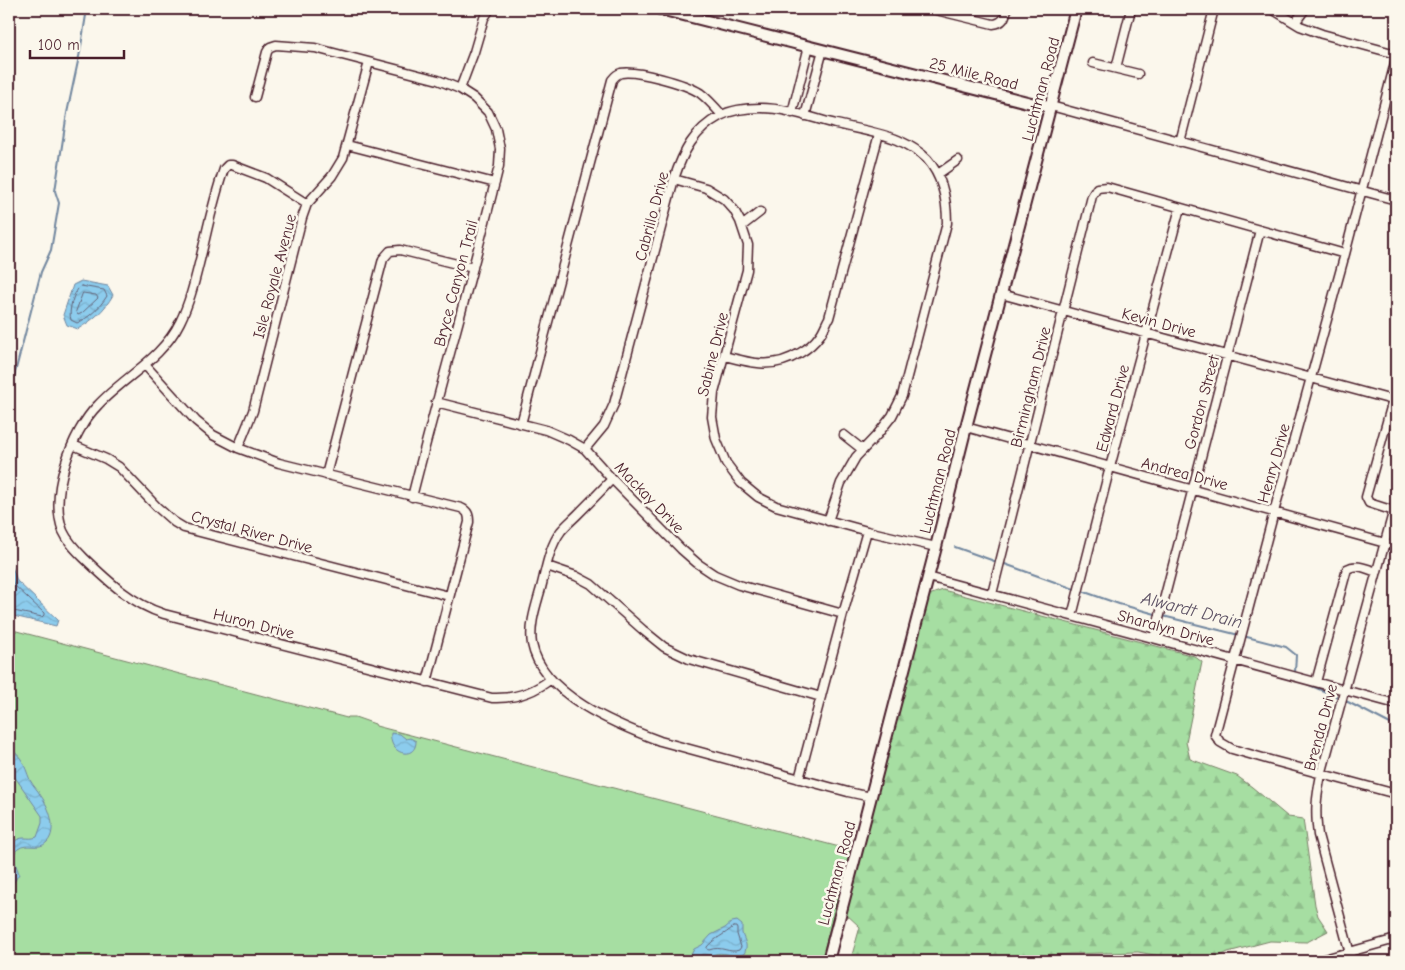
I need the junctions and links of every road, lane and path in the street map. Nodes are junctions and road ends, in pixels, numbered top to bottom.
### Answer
1 (482, 9) edge
2 (490, 9) edge
3 (660, 9) edge
4 (932, 9) edge
5 (1007, 9) edge
6 (1076, 9) edge
7 (1131, 9) edge
8 (1214, 9) edge
9 (1272, 9) edge
10 (1305, 9) edge
11 (484, 18) junction
12 (1295, 23) junction
13 (809, 46) junction
14 (823, 50) junction
15 (1396, 54) edge
16 (1396, 59) edge
17 (369, 62) junction
18 (1093, 63) dead end
19 (1116, 68) junction
20 (1138, 74) dead end
21 (460, 88) junction
22 (255, 97) dead end
23 (1051, 106) junction
24 (792, 113) junction
25 (722, 115) junction
26 (805, 116) junction
27 (879, 134) junction
28 (1180, 142) junction
29 (347, 145) junction
30 (958, 160) dead end
31 (936, 172) junction
32 (674, 179) junction
33 (495, 183) junction
34 (1362, 191) junction
35 (1396, 200) edge
36 (308, 204) junction
37 (1180, 208) junction
38 (760, 212) dead end
39 (742, 226) junction
40 (1260, 230) junction
41 (1344, 254) junction
42 (473, 268) junction
43 (1001, 294) junction
44 (1063, 311) junction
45 (1147, 334) junction
46 (1228, 355) junction
47 (725, 356) junction
48 (145, 365) junction
49 (1311, 378) junction
50 (1394, 400) edge
51 (436, 402) junction
52 (521, 424) junction
53 (966, 427) junction
54 (844, 435) dead end
55 (1029, 444) junction
56 (74, 445) junction
57 (238, 448) junction
58 (585, 449) junction
59 (863, 450) junction
60 (1110, 467) junction
61 (326, 474) junction
62 (612, 479) junction
63 (1192, 489) junction
64 (412, 497) junction
65 (1396, 502) edge
66 (1394, 511) junction
67 (1274, 512) junction
68 (828, 521) junction
69 (867, 531) junction
70 (1385, 543) junction
71 (1396, 546) edge
72 (936, 547) junction
73 (547, 566) junction
74 (1377, 572) junction
75 (928, 577) junction
76 (992, 594) junction
77 (449, 596) junction
78 (843, 614) junction
79 (1072, 616) junction
80 (1154, 638) junction
81 (1235, 660) junction
82 (551, 679) junction
83 (427, 682) junction
84 (1316, 682) junction
85 (1344, 690) junction
86 (821, 697) junction
87 (1396, 704) edge
88 (1322, 773) junction
89 (799, 779) junction
90 (1396, 794) edge
91 (871, 797) junction
92 (1396, 939) edge
93 (1350, 953) junction
94 (828, 961) edge
95 (1317, 961) edge
96 (1352, 961) edge

1 - 11 street
2 - 11 street
3 - 13 street, 25 Mile Road
4 - 5 street
6 - 23 street, Luchtman Road
7 - 19 street
8 - 28 street
9 - 12 street
10 - 12 street
11 - 21 street
12 - 15 street
13 - 14 street, 25 Mile Road
13 - 24 street
14 - 23 street, 25 Mile Road
14 - 26 street
16 - 34 street, Henry Drive
17 - 21 street, Bryce Canyon Trail
17 - 22 street, Bryce Canyon Trail
17 - 29 street, Isle Royale Avenue
18 - 19 street
19 - 20 street
21 - 33 street, Bryce Canyon Trail
23 - 28 street, 25 Mile Road
23 - 43 street, Luchtman Road
24 - 25 street, Cabrillo Drive
24 - 26 street, Cabrillo Drive
25 - 32 street, Cabrillo Drive
25 - 52 street
26 - 27 street, Cabrillo Drive
27 - 31 street, Cabrillo Drive
27 - 47 street
28 - 34 street, 25 Mile Road
29 - 33 street
29 - 36 street, Isle Royale Avenue
30 - 31 street
31 - 59 street
32 - 39 street, Sabine Drive
32 - 58 street, Cabrillo Drive
33 - 42 street, Bryce Canyon Trail
34 - 35 street, 25 Mile Road
34 - 41 street, Henry Drive
36 - 48 street, Huron Drive
36 - 57 street, Isle Royale Avenue
37 - 40 street
37 - 44 street, Birmingham Drive
37 - 45 street, Edward Drive
38 - 39 street
39 - 47 street, Sabine Drive
40 - 41 street
40 - 46 street, Gordon Street
41 - 49 street, Henry Drive
42 - 51 street, Bryce Canyon Trail
42 - 61 street
43 - 44 street, Kevin Drive
43 - 53 street, Luchtman Road
44 - 45 street, Kevin Drive
44 - 55 street, Birmingham Drive
45 - 46 street, Kevin Drive
45 - 60 street, Edward Drive
46 - 49 street, Kevin Drive
46 - 63 street, Gordon Street
47 - 68 street, Sabine Drive
48 - 56 street, Huron Drive
48 - 57 street
49 - 50 street, Kevin Drive
49 - 67 street, Henry Drive
50 - 66 street
51 - 52 street, Mackay Drive
51 - 64 street, Bryce Canyon Trail
52 - 58 street, Mackay Drive
53 - 55 street, Andrea Drive
53 - 72 street, Luchtman Road
54 - 59 street
55 - 60 street, Andrea Drive
55 - 76 street, Birmingham Drive
56 - 77 street, Crystal River Drive
56 - 83 street, Huron Drive
57 - 61 street
58 - 62 street, Mackay Drive
59 - 68 street
60 - 63 street, Andrea Drive
60 - 79 street, Edward Drive
61 - 64 street
62 - 73 street
62 - 78 street, Mackay Drive
63 - 67 street, Andrea Drive
63 - 80 street, Gordon Street
64 - 77 street
65 - 66 street, Brenda Drive
66 - 70 street, Brenda Drive
67 - 70 street, Andrea Drive
67 - 81 street, Henry Drive
68 - 69 street, Sabine Drive
69 - 72 street, Sabine Drive
69 - 78 street
70 - 71 street, Andrea Drive
70 - 74 street, Brenda Drive
72 - 75 street, Luchtman Road
73 - 82 street
73 - 86 street
74 - 84 street
74 - 85 street, Brenda Drive
75 - 76 street, Sharalyn Drive
75 - 91 street, Luchtman Road
76 - 79 street, Sharalyn Drive
77 - 83 street
78 - 86 street
79 - 80 street, Sharalyn Drive
80 - 81 street, Sharalyn Drive
81 - 84 street, Sharalyn Drive
81 - 88 street, Henry Drive
82 - 83 street, Huron Drive
82 - 89 street
84 - 85 street, Sharalyn Drive
85 - 87 street, Sharalyn Drive
85 - 88 street, Brenda Drive
86 - 89 street
88 - 90 street
88 - 93 street, Brenda Drive
89 - 91 street
91 - 94 street, Luchtman Road
92 - 93 street
93 - 95 street
93 - 96 street, Brenda Drive

